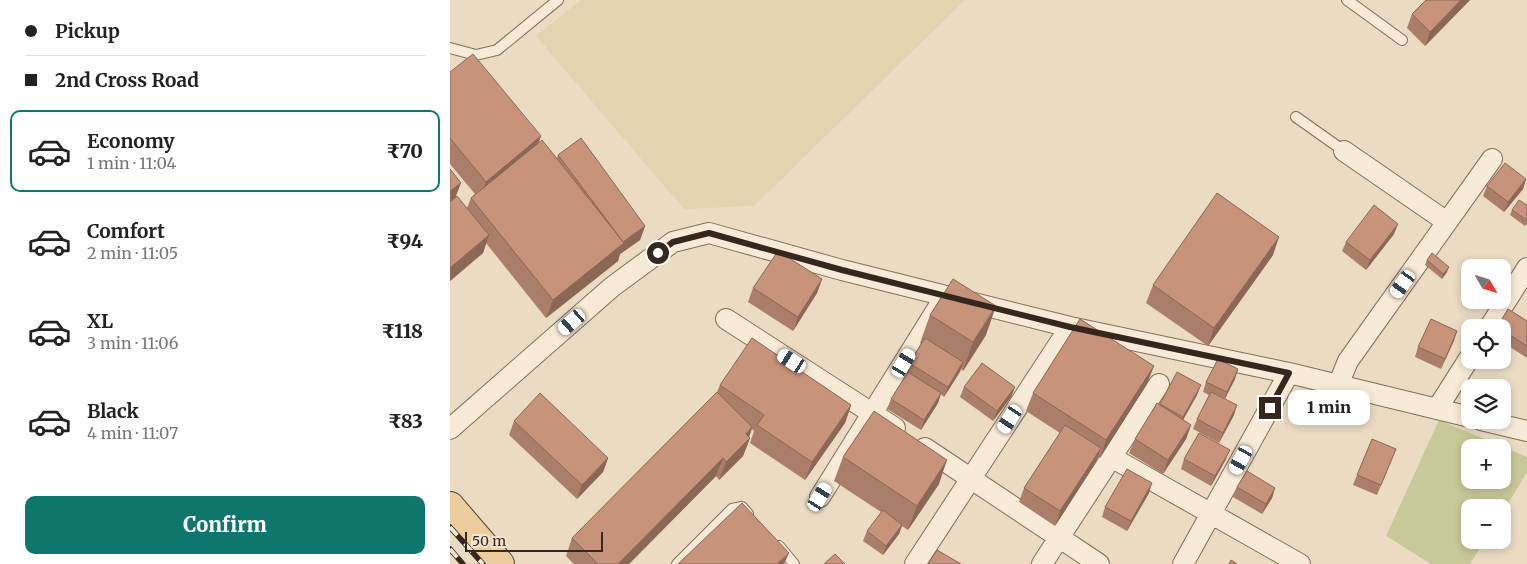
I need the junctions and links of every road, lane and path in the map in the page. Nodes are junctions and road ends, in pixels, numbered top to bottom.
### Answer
1 (558, 0) edge
2 (1347, 0) edge
3 (1402, 40) dead end
4 (450, 48) edge
5 (1296, 117) dead end
6 (1344, 151) joint
7 (1492, 159) dead end
8 (1447, 222) junction
9 (1527, 268) edge
10 (945, 296) junction
11 (726, 319) dead end
12 (1495, 319) edge
13 (1070, 327) junction
14 (1462, 369) edge
15 (1289, 373) junction
16 (1159, 384) dead end
17 (1338, 385) junction
18 (1437, 409) junction
19 (873, 413) junction
20 (1461, 415) edge
21 (1511, 427) edge
22 (450, 429) edge
23 (1527, 431) edge
24 (1111, 457) junction
25 (971, 480) junction
26 (820, 497) dead end
27 (450, 506) edge
28 (1212, 512) junction
29 (755, 521) edge
30 (1059, 538) junction
31 (774, 542) edge
32 (500, 564) edge
33 (677, 564) edge
34 (794, 564) edge
35 (915, 564) edge
36 (1042, 564) edge
37 (1099, 564) edge
38 (1183, 564) edge
39 (1300, 564) edge

1 - 4 lane
2 - 3 lane
5 - 6 lane
6 - 8 street
7 - 8 street
8 - 17 street
9 - 12 street
10 - 13 street
10 - 19 street
10 - 22 street
11 - 19 street
13 - 15 street
13 - 25 street
14 - 18 street
15 - 17 street
15 - 28 street
16 - 24 street
17 - 18 street
18 - 20 street
19 - 25 street
19 - 26 street
21 - 23 street
24 - 28 street
24 - 30 street
25 - 30 street
25 - 35 street
27 - 32 main road
28 - 38 street
28 - 39 street
29 - 33 lane
30 - 36 street
30 - 37 street
31 - 34 lane

